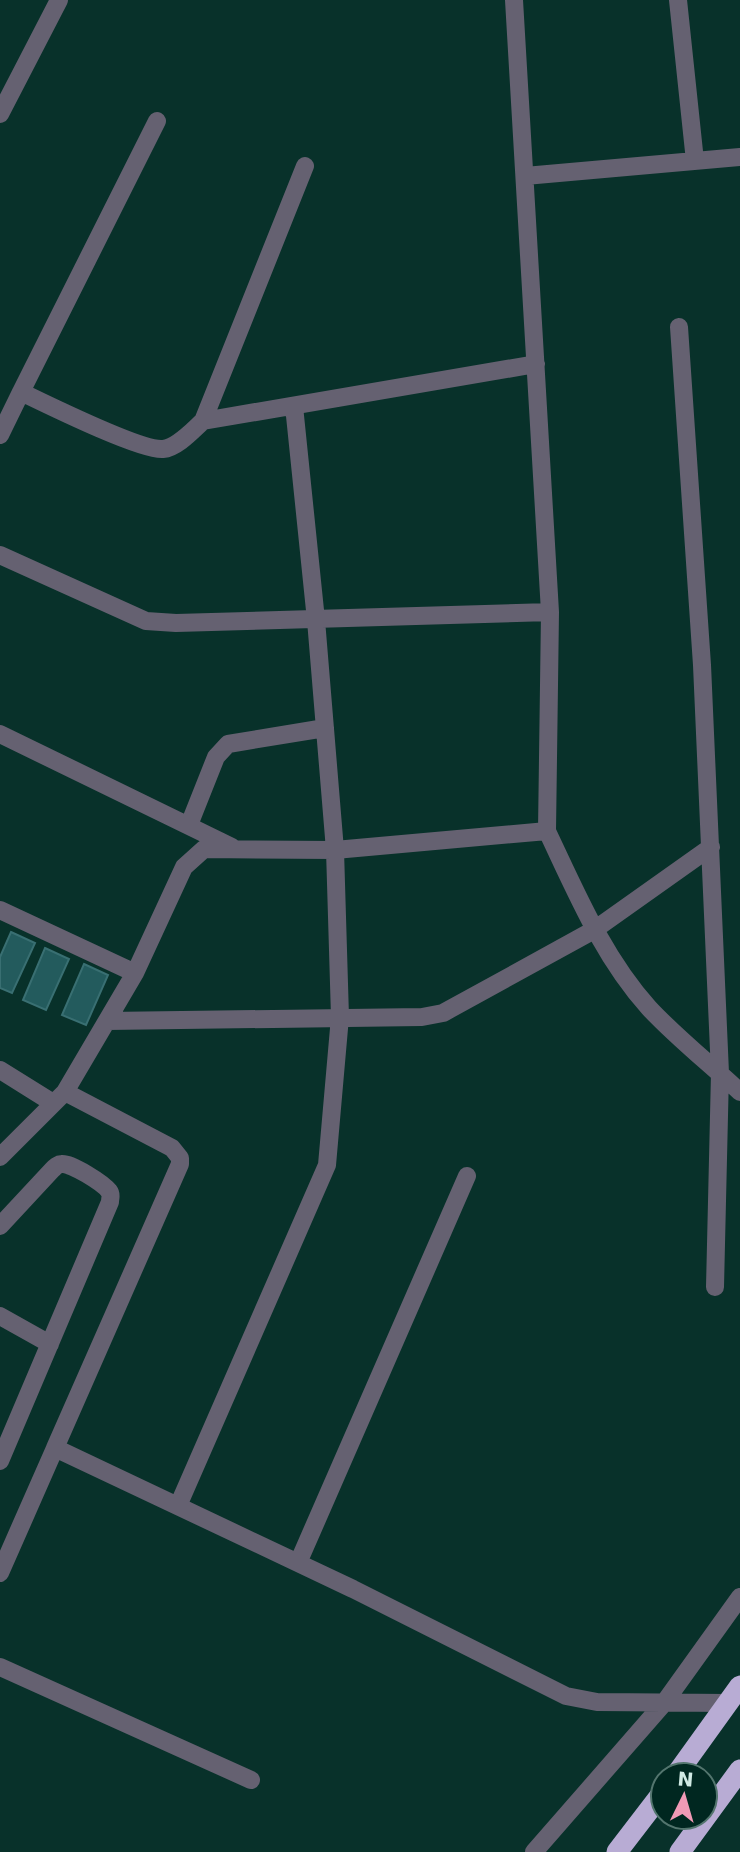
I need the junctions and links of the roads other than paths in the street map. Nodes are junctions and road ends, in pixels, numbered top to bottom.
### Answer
1 (59, 0) edge
2 (513, 0) edge
3 (678, 0) edge
4 (0, 114) edge
5 (157, 121) dead end
6 (740, 157) edge
7 (695, 161) junction
8 (305, 166) dead end
9 (525, 176) junction
10 (679, 327) dead end
11 (536, 364) junction
12 (20, 392) junction
13 (294, 406) junction
14 (203, 421) junction
15 (0, 436) edge
16 (0, 555) edge
17 (550, 612) junction
18 (316, 620) junction
19 (325, 728) junction
20 (0, 734) edge
21 (189, 825) junction
22 (547, 831) junction
23 (235, 848) junction
24 (711, 848) junction
25 (335, 850) junction
26 (0, 910) edge
27 (594, 930) junction
28 (135, 973) junction
29 (340, 1017) junction
30 (107, 1021) junction
31 (0, 1070) edge
32 (720, 1073) junction
33 (740, 1092) edge
34 (59, 1098) junction
35 (0, 1157) edge
36 (467, 1176) dead end
37 (0, 1226) edge
38 (715, 1287) dead end
39 (0, 1316) edge
40 (50, 1344) junction
41 (55, 1448) junction
42 (1, 1457) edge
43 (178, 1506) junction
44 (298, 1563) junction
45 (0, 1573) edge
46 (740, 1597) edge
47 (0, 1667) edge
48 (734, 1694) edge
49 (664, 1703) junction
50 (686, 1761) edge
51 (740, 1770) edge
52 (251, 1780) dead end
53 (649, 1810) edge
54 (534, 1852) edge
55 (617, 1852) edge
56 (680, 1852) edge

1 - 4 street
2 - 9 street
3 - 7 street
5 - 12 street
6 - 7 street
7 - 9 street
8 - 14 street
9 - 11 street
10 - 24 street
11 - 13 street
11 - 17 street
12 - 14 street
12 - 15 street
13 - 14 street
13 - 18 street
16 - 18 street
17 - 18 street
17 - 22 street
18 - 19 street
19 - 21 street
19 - 25 street
20 - 21 street
21 - 23 street
22 - 25 street
22 - 27 street
23 - 25 street
23 - 28 street
24 - 27 street
24 - 32 street
25 - 29 street
26 - 28 street
27 - 29 street
27 - 32 street
28 - 30 street
29 - 30 street
29 - 43 street
30 - 34 street
31 - 34 street
32 - 33 street
32 - 38 street
34 - 35 street
34 - 41 street
36 - 44 street
37 - 40 street
39 - 40 street
40 - 42 street
41 - 43 street
41 - 45 street
43 - 44 street
44 - 49 street
46 - 49 street
47 - 52 street
48 - 49 street
48 - 50 highway
49 - 54 street
51 - 56 highway
53 - 55 highway

